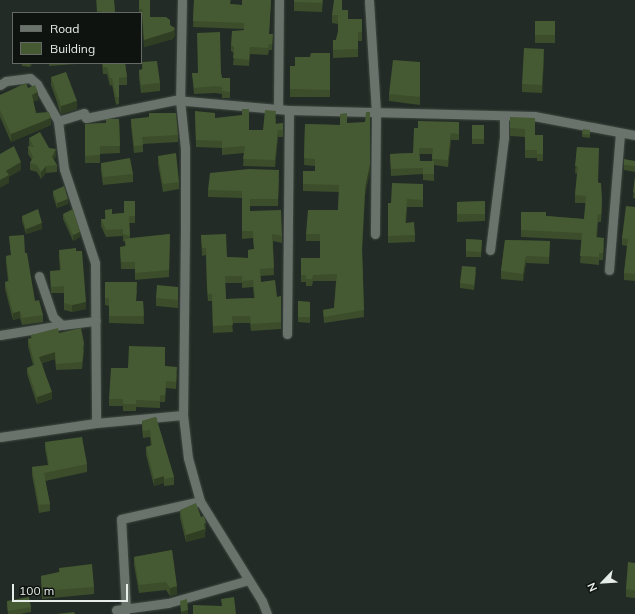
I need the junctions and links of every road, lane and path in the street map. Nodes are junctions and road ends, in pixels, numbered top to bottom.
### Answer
1 (182, 0) edge
2 (279, 0) edge
3 (369, 0) edge
4 (0, 85) edge
5 (180, 100) junction
6 (278, 109) junction
7 (289, 110) junction
8 (376, 112) junction
9 (504, 117) junction
10 (58, 121) junction
11 (620, 133) junction
12 (635, 135) edge
13 (374, 234) dead end
14 (490, 249) dead end
15 (609, 270) dead end
16 (39, 276) dead end
17 (96, 321) junction
18 (62, 325) junction
19 (287, 334) dead end
20 (0, 335) edge
21 (183, 416) junction
22 (96, 423) junction
23 (0, 437) edge
24 (200, 501) junction
25 (249, 580) junction
26 (116, 610) dead end
27 (126, 610) junction
28 (267, 614) edge

1 - 5 street
2 - 6 street
3 - 8 street
4 - 10 street
5 - 6 street
5 - 10 street
5 - 21 street
6 - 7 street
7 - 8 street
7 - 19 street
8 - 9 street
8 - 13 street
9 - 11 street
9 - 14 street
10 - 17 street
11 - 12 street
11 - 15 street
16 - 18 street
17 - 18 street
17 - 22 street
18 - 20 street
21 - 22 street
21 - 24 street
22 - 23 street
24 - 25 street
24 - 27 street
25 - 27 street
25 - 28 street
26 - 27 street

